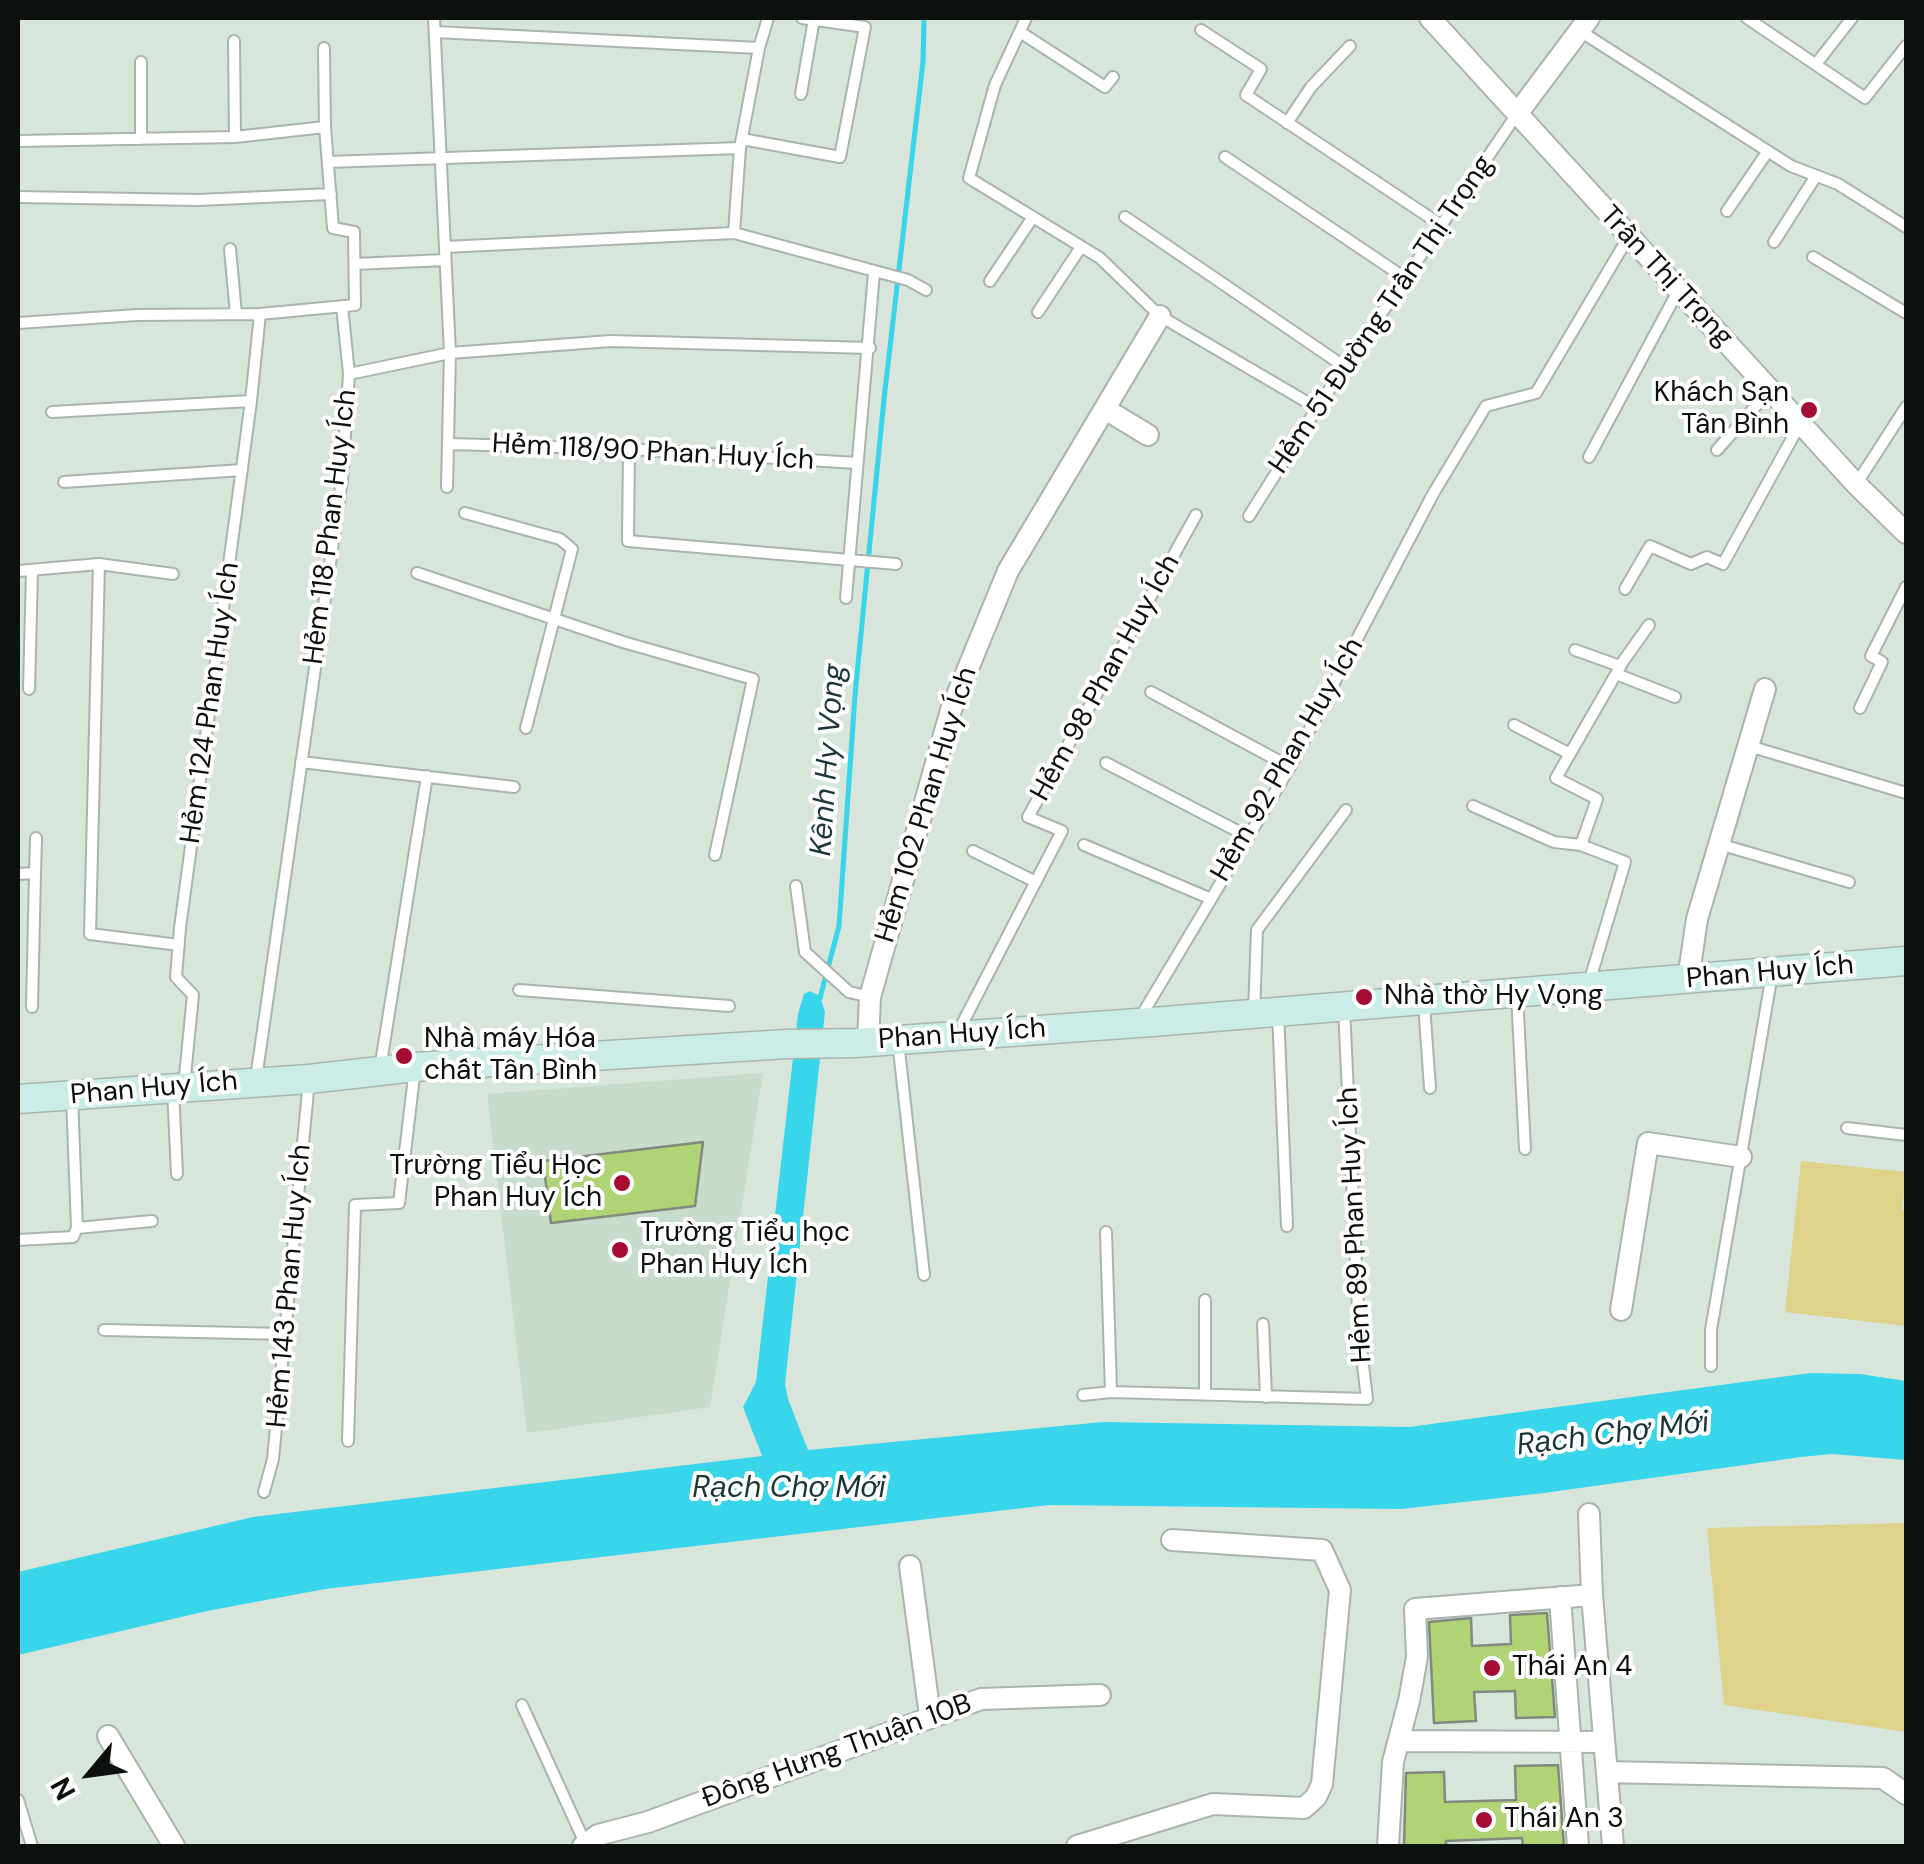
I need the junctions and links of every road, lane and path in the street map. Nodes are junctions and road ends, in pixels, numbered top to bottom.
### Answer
1 (434, 18) edge
2 (768, 18) edge
3 (808, 18) edge
4 (1026, 18) edge
5 (1430, 18) edge
6 (1747, 18) edge
7 (1852, 18) edge
8 (1584, 24) edge
9 (1201, 30) dead end
10 (435, 32) junction
11 (1020, 32) junction
12 (234, 41) dead end
13 (1350, 46) dead end
14 (1906, 46) edge
15 (324, 48) dead end
16 (759, 48) junction
17 (140, 62) dead end
18 (1816, 64) junction
19 (1113, 77) dead end
20 (800, 94) dead end
21 (1516, 114) junction
22 (1287, 123) junction
23 (326, 133) junction
24 (234, 137) junction
25 (141, 139) junction
26 (18, 141) edge
27 (741, 144) junction
28 (1768, 151) junction
29 (440, 156) junction
30 (1225, 157) dead end
31 (328, 162) junction
32 (1816, 176) junction
33 (331, 194) junction
34 (18, 197) edge
35 (1727, 210) dead end
36 (1033, 217) junction
37 (1125, 218) dead end
38 (1441, 225) junction
39 (1906, 226) edge
40 (734, 233) junction
41 (1628, 236) junction
42 (1774, 242) dead end
43 (444, 246) junction
44 (1081, 247) junction
45 (230, 250) dead end
46 (1813, 257) dead end
47 (445, 260) junction
48 (355, 264) junction
49 (880, 273) junction
50 (1405, 278) junction
51 (990, 281) dead end
52 (926, 290) dead end
53 (1679, 290) junction
54 (342, 306) junction
55 (1038, 312) dead end
56 (1906, 313) edge
57 (236, 314) junction
58 (260, 314) junction
59 (1160, 316) junction
60 (18, 323) edge
61 (870, 348) junction
62 (450, 353) junction
63 (1345, 367) junction
64 (349, 374) junction
65 (1770, 390) junction
66 (252, 402) junction
67 (1906, 406) edge
68 (1317, 408) junction
69 (1104, 409) junction
70 (52, 412) dead end
71 (1800, 423) junction
72 (1148, 435) dead end
73 (449, 444) junction
74 (629, 449) junction
75 (1717, 450) dead end
76 (1589, 456) dead end
77 (857, 463) junction
78 (242, 470) junction
79 (64, 482) dead end
80 (1856, 484) junction
81 (447, 487) dead end
82 (465, 513) dead end
83 (1196, 515) dead end
84 (1249, 516) dead end
85 (1906, 533) edge
86 (851, 558) junction
87 (99, 564) junction
88 (896, 564) dead end
89 (32, 570) junction
90 (18, 571) edge
91 (417, 573) dead end
92 (173, 574) dead end
93 (1906, 587) edge
94 (1625, 590) dead end
95 (846, 598) dead end
96 (554, 618) junction
97 (1649, 625) dead end
98 (1575, 650) dead end
99 (1618, 670) junction
100 (29, 689) dead end
101 (1765, 689) dead end
102 (1151, 692) dead end
103 (1675, 697) dead end
104 (1860, 708) dead end
105 (1514, 725) dead end
106 (526, 728) dead end
107 (1748, 746) junction
108 (1570, 754) junction
109 (302, 762) junction
110 (1106, 764) dead end
111 (1290, 767) junction
112 (427, 776) junction
113 (514, 787) dead end
114 (1906, 794) edge
115 (1473, 806) dead end
116 (1346, 810) dead end
117 (1247, 836) junction
118 (36, 838) dead end
119 (1719, 844) junction
120 (1084, 845) dead end
121 (1581, 845) junction
122 (973, 850) dead end
123 (715, 854) dead end
124 (18, 874) edge
125 (35, 874) junction
126 (1036, 882) junction
127 (1849, 882) dead end
128 (796, 886) dead end
129 (1209, 898) junction
130 (179, 945) junction
131 (1906, 961) edge
132 (1772, 972) junction
133 (1688, 980) junction
134 (1588, 988) junction
135 (520, 990) dead end
136 (1516, 994) junction
137 (870, 997) junction
138 (1424, 1001) junction
139 (729, 1006) dead end
140 (1344, 1007) junction
141 (32, 1008) dead end
142 (1266, 1013) junction
143 (1136, 1023) junction
144 (956, 1036) junction
145 (898, 1040) junction
146 (862, 1042) junction
147 (415, 1066) junction
148 (380, 1070) junction
149 (309, 1079) junction
150 (256, 1080) junction
151 (178, 1087) junction
152 (1430, 1088) dead end
153 (72, 1096) junction
154 (18, 1099) edge
155 (1847, 1128) dead end
156 (1906, 1135) edge
157 (1526, 1150) dead end
158 (1741, 1157) junction
159 (177, 1174) dead end
160 (152, 1221) dead end
161 (1287, 1226) dead end
162 (78, 1228) junction
163 (1106, 1232) dead end
164 (18, 1240) edge
165 (924, 1276) dead end
166 (1204, 1300) dead end
167 (1621, 1310) dead end
168 (1263, 1324) dead end
169 (104, 1330) dead end
170 (286, 1334) junction
171 (1712, 1366) dead end
172 (1112, 1392) junction
173 (1083, 1395) dead end
174 (1206, 1395) junction
175 (1266, 1396) junction
176 (348, 1440) dead end
177 (264, 1492) dead end
178 (1589, 1514) dead end
179 (1172, 1540) dead end
180 (910, 1566) dead end
181 (1592, 1595) junction
182 (1560, 1597) junction
183 (1100, 1694) dead end
184 (522, 1705) dead end
185 (930, 1716) junction
186 (108, 1736) dead end
187 (1399, 1740) junction
188 (1604, 1742) junction
189 (1571, 1743) junction
190 (1607, 1772) junction
191 (1906, 1794) edge
192 (18, 1800) edge
193 (584, 1845) edge
194 (32, 1846) edge
195 (174, 1846) edge
196 (1077, 1846) edge
197 (1388, 1846) edge
198 (1578, 1846) edge
199 (1613, 1846) edge

1 - 10 lane
2 - 16 lane
3 - 20 lane
3 - 27 lane
4 - 11 lane
5 - 21 street, Trần Thị Trọng
6 - 18 lane
7 - 18 lane
8 - 21 street
8 - 28 lane
9 - 22 lane
10 - 16 lane
10 - 29 lane
11 - 19 lane
11 - 36 lane
12 - 24 lane
13 - 22 lane
14 - 18 lane
15 - 23 lane
16 - 27 lane
17 - 25 lane
21 - 38 lane, Hẻm 51 Đường Trần Thị Trọng
21 - 41 street, Trần Thị Trọng
22 - 38 lane
23 - 24 lane
23 - 31 lane
24 - 25 lane
25 - 26 lane
27 - 29 lane
27 - 40 lane
28 - 32 lane
28 - 35 lane
29 - 31 lane
29 - 43 lane
30 - 50 lane
31 - 33 lane
32 - 39 lane
32 - 42 lane
33 - 34 lane
33 - 48 lane
36 - 44 lane
36 - 51 lane
37 - 63 lane
38 - 50 lane, Hẻm 51 Đường Trần Thị Trọng
40 - 43 lane
40 - 49 lane
41 - 53 street, Trần Thị Trọng
41 - 111 lane, Hẻm 92 Phan Huy Ích
43 - 47 lane
44 - 55 lane
44 - 59 lane
45 - 57 lane
46 - 56 lane
47 - 48 lane
47 - 62 lane
48 - 54 lane
49 - 52 lane
49 - 61 lane
50 - 63 lane, Hẻm 51 Đường Trần Thị Trọng
53 - 65 street, Trần Thị Trọng
53 - 76 lane
54 - 58 lane
54 - 64 lane
57 - 58 lane
57 - 60 lane
58 - 66 lane, Hẻm 124 Phan Huy Ích
59 - 68 lane
59 - 69 street, Hẻm 102 Phan Huy Ích
61 - 62 lane, Hẻm 118 Phan Huy Ích
61 - 77 lane
62 - 64 lane, Hẻm 118 Phan Huy Ích
62 - 73 lane
63 - 68 lane, Hẻm 51 Đường Trần Thị Trọng
64 - 109 lane, Hẻm 118 Phan Huy Ích
65 - 71 street, Trần Thị Trọng
65 - 75 lane
66 - 70 lane
66 - 78 lane, Hẻm 124 Phan Huy Ích
67 - 80 lane
68 - 84 lane, Hẻm 51 Đường Trần Thị Trọng
69 - 72 street
69 - 137 street, Hẻm 102 Phan Huy Ích
71 - 80 street, Trần Thị Trọng
71 - 94 lane
73 - 74 lane, Hẻm 118/90 Phan Huy Ích
73 - 81 lane
74 - 77 lane, Hẻm 118/90 Phan Huy Ích
74 - 86 lane
77 - 86 lane
78 - 79 lane
78 - 130 lane, Hẻm 124 Phan Huy Ích
80 - 85 street, Trần Thị Trọng
82 - 96 lane
83 - 126 lane, Hẻm 98 Phan Huy Ích
86 - 88 lane
86 - 95 lane
87 - 89 lane
87 - 92 lane
87 - 130 lane
89 - 90 lane
89 - 100 lane
91 - 96 lane
93 - 104 lane
96 - 106 lane
96 - 123 lane
97 - 99 lane
98 - 99 lane
99 - 103 lane
99 - 108 lane
101 - 107 street
102 - 111 lane
105 - 108 lane
107 - 114 lane
107 - 119 street
108 - 121 lane
109 - 112 lane
109 - 150 lane, Hẻm 118 Phan Huy Ích
110 - 117 lane
111 - 117 lane, Hẻm 92 Phan Huy Ích
112 - 113 lane
112 - 148 lane
115 - 121 lane
116 - 142 lane
117 - 129 lane, Hẻm 92 Phan Huy Ích
118 - 125 lane
119 - 127 lane
119 - 133 street
120 - 129 lane
121 - 134 lane
122 - 126 lane
124 - 125 lane
125 - 141 lane
126 - 144 lane, Hẻm 98 Phan Huy Ích
128 - 137 lane
129 - 143 lane, Hẻm 92 Phan Huy Ích
130 - 151 lane, Hẻm 124 Phan Huy Ích
131 - 132 main road, Phan Huy Ích
132 - 133 main road, Phan Huy Ích
132 - 158 lane
133 - 134 main road, Phan Huy Ích
134 - 136 main road, Phan Huy Ích
135 - 139 lane
136 - 138 main road, Phan Huy Ích
136 - 157 lane
137 - 146 street, Hẻm 102 Phan Huy Ích
138 - 140 main road, Phan Huy Ích
138 - 152 lane
140 - 142 main road, Phan Huy Ích
140 - 175 lane, Hẻm 89 Phan Huy Ích
142 - 143 main road, Phan Huy Ích
142 - 161 lane
143 - 144 main road, Phan Huy Ích
144 - 145 main road, Phan Huy Ích
145 - 146 main road, Phan Huy Ích
145 - 165 lane
146 - 147 main road, Phan Huy Ích
147 - 148 main road, Phan Huy Ích
147 - 176 lane
148 - 149 main road, Phan Huy Ích
149 - 150 main road, Phan Huy Ích
149 - 170 lane, Hẻm 143 Phan Huy Ích
150 - 151 main road, Phan Huy Ích
151 - 153 main road, Phan Huy Ích
151 - 159 lane, Hẻm 124 Phan Huy Ích
153 - 154 main road, Phan Huy Ích
153 - 162 lane
155 - 156 lane
158 - 167 street
158 - 171 lane
160 - 162 lane
162 - 164 lane
163 - 172 lane
166 - 174 lane
168 - 175 lane
169 - 170 lane
170 - 177 lane, Hẻm 143 Phan Huy Ích
172 - 173 lane, Hẻm 89 Phan Huy Ích
172 - 174 lane, Hẻm 89 Phan Huy Ích
174 - 175 lane, Hẻm 89 Phan Huy Ích
178 - 181 street
179 - 196 street
180 - 185 street
181 - 182 street
181 - 188 street
182 - 187 street
182 - 189 street
183 - 185 street, Đông Hưng Thuận 10B
184 - 193 lane
185 - 193 street, Đông Hưng Thuận 10B
186 - 195 street
187 - 189 street
187 - 197 street
188 - 189 street
188 - 190 street
189 - 198 street
190 - 191 street
190 - 199 street
192 - 194 lane

